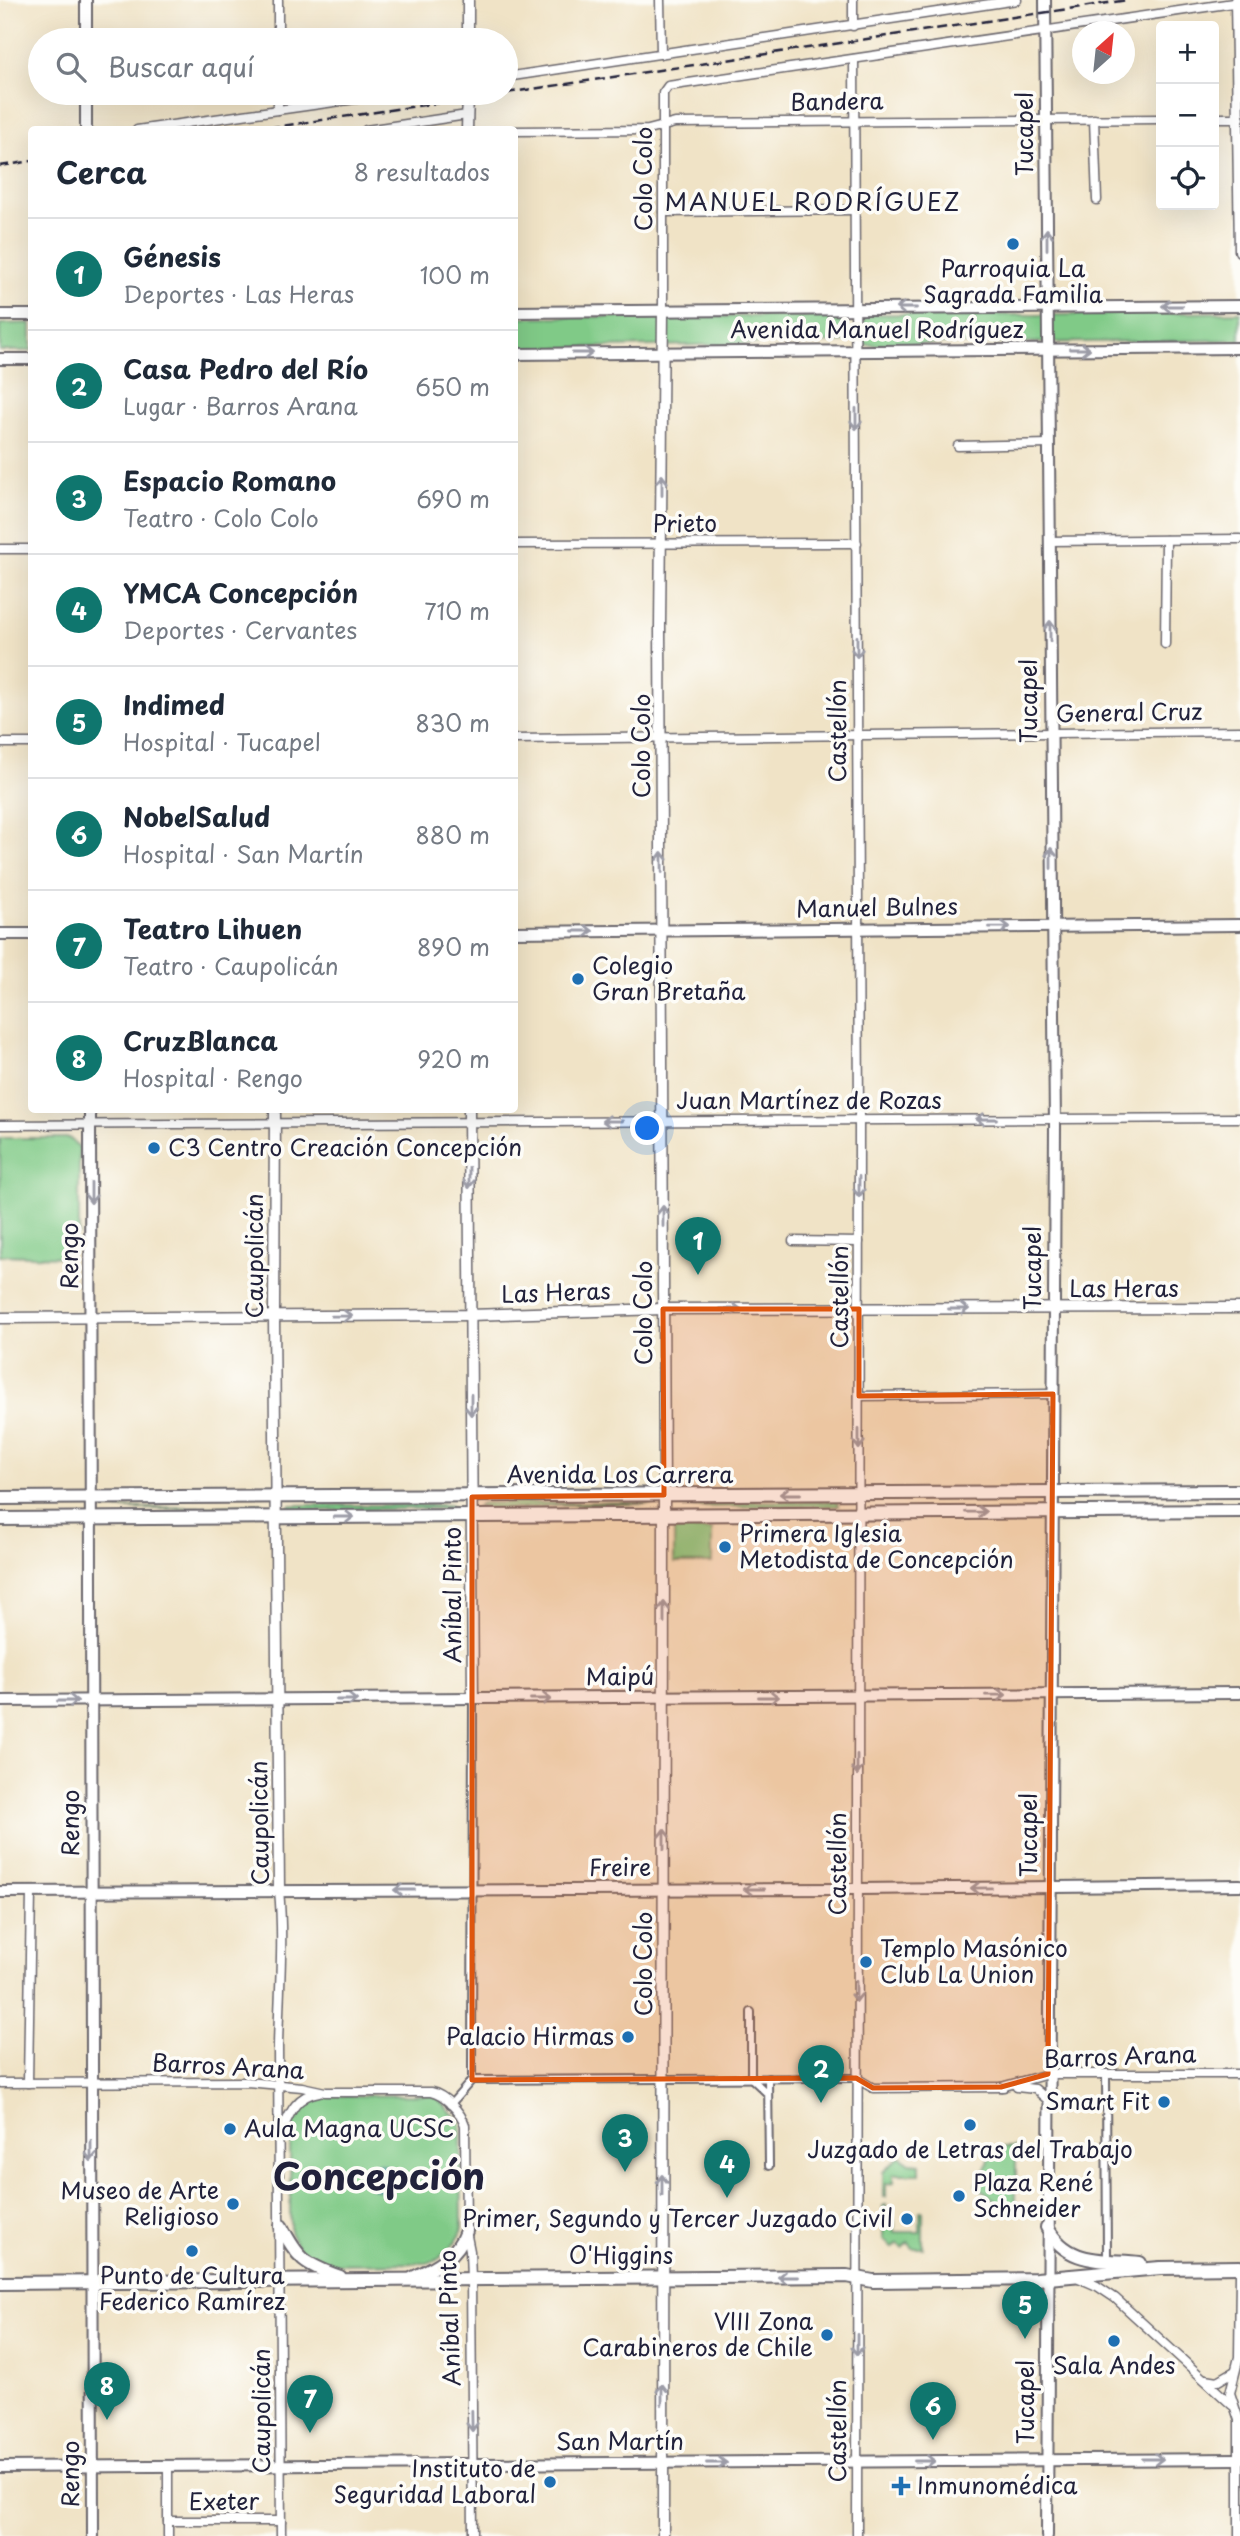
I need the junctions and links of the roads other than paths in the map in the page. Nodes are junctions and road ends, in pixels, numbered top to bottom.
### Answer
1 (86, 0) edge
2 (278, 0) edge
3 (468, 0) edge
4 (660, 0) edge
5 (853, 0) edge
6 (1017, 0) edge
7 (1045, 0) edge
8 (1238, 1) edge
9 (853, 26) junction
10 (86, 28) edge
11 (278, 28) edge
12 (468, 28) edge
13 (1045, 30) junction
14 (661, 54) junction
15 (854, 59) junction
16 (518, 75) edge
17 (86, 105) edge
18 (278, 105) edge
19 (313, 105) edge
20 (467, 105) edge
21 (278, 110) junction
22 (467, 115) junction
23 (1219, 118) edge
24 (1239, 118) edge
25 (1094, 119) junction
26 (1156, 119) edge
27 (1046, 120) junction
28 (854, 122) junction
29 (86, 126) edge
30 (165, 126) edge
31 (388, 126) edge
32 (467, 126) edge
33 (663, 126) junction
34 (518, 131) edge
35 (1097, 200) dead end
36 (855, 210) junction
37 (663, 212) junction
38 (1240, 251) edge
39 (1240, 306) edge
40 (1047, 307) junction
41 (856, 308) junction
42 (663, 311) junction
43 (518, 312) edge
44 (0, 315) edge
45 (28, 315) edge
46 (1240, 348) edge
47 (1048, 349) junction
48 (856, 351) junction
49 (663, 353) junction
50 (518, 354) edge
51 (0, 359) edge
52 (28, 359) edge
53 (1048, 444) junction
54 (958, 446) dead end
55 (1240, 539) edge
56 (1166, 540) junction
57 (1049, 541) junction
58 (857, 543) junction
59 (518, 544) edge
60 (662, 544) junction
61 (0, 549) edge
62 (28, 549) edge
63 (1165, 644) dead end
64 (1240, 731) edge
65 (1051, 733) junction
66 (857, 737) junction
67 (660, 738) junction
68 (518, 739) edge
69 (0, 743) edge
70 (28, 743) edge
71 (1240, 925) edge
72 (1052, 926) junction
73 (858, 929) junction
74 (663, 931) junction
75 (518, 932) edge
76 (0, 934) edge
77 (28, 934) edge
78 (90, 1113) edge
79 (275, 1113) edge
80 (468, 1113) edge
81 (1055, 1118) junction
82 (1240, 1118) edge
83 (859, 1119) junction
84 (663, 1121) junction
85 (469, 1122) junction
86 (275, 1123) junction
87 (0, 1125) edge
88 (90, 1125) junction
89 (793, 1241) dead end
90 (859, 1242) junction
91 (1240, 1308) edge
92 (663, 1309) junction
93 (859, 1309) junction
94 (1054, 1309) junction
95 (470, 1315) junction
96 (92, 1317) junction
97 (274, 1317) junction
98 (0, 1318) edge
99 (1053, 1394) junction
100 (859, 1396) junction
101 (1240, 1491) edge
102 (1052, 1492) junction
103 (859, 1494) junction
104 (664, 1495) junction
105 (472, 1497) junction
106 (91, 1498) junction
107 (276, 1498) junction
108 (0, 1499) edge
109 (1053, 1511) junction
110 (1240, 1511) edge
111 (859, 1513) junction
112 (664, 1515) junction
113 (472, 1517) junction
114 (91, 1518) junction
115 (276, 1518) junction
116 (0, 1519) edge
117 (1240, 1693) edge
118 (1051, 1695) junction
119 (858, 1697) junction
120 (664, 1698) junction
121 (473, 1699) junction
122 (278, 1700) junction
123 (0, 1701) edge
124 (92, 1701) junction
125 (1240, 1885) edge
126 (1049, 1887) junction
127 (664, 1889) junction
128 (857, 1889) junction
129 (279, 1890) junction
130 (472, 1890) junction
131 (92, 1891) junction
132 (0, 1892) edge
133 (30, 1892) junction
134 (751, 2012) dead end
135 (1106, 2073) junction
136 (1048, 2074) junction
137 (1240, 2074) edge
138 (751, 2078) junction
139 (768, 2078) junction
140 (856, 2078) junction
141 (663, 2079) junction
142 (472, 2080) junction
143 (91, 2082) junction
144 (0, 2083) edge
145 (28, 2083) junction
146 (280, 2087) junction
147 (1001, 2087) junction
148 (873, 2088) junction
149 (325, 2092) junction
150 (768, 2094) junction
151 (1048, 2100) junction
152 (856, 2103) junction
153 (450, 2105) junction
154 (281, 2136) junction
155 (769, 2166) dead end
156 (281, 2226) junction
157 (1047, 2227) junction
158 (466, 2231) junction
159 (1107, 2261) junction
160 (1240, 2267) edge
161 (1160, 2268) junction
162 (1240, 2273) edge
163 (1069, 2275) junction
164 (857, 2276) junction
165 (662, 2277) junction
166 (1047, 2278) junction
167 (411, 2279) junction
168 (471, 2279) junction
169 (281, 2280) junction
170 (350, 2280) junction
171 (90, 2282) junction
172 (0, 2283) edge
173 (1236, 2370) junction
174 (1206, 2379) junction
175 (1237, 2409) edge
176 (1239, 2459) edge
177 (1047, 2460) junction
178 (857, 2462) junction
179 (663, 2463) junction
180 (473, 2465) junction
181 (281, 2466) junction
182 (0, 2467) edge
183 (92, 2467) junction
184 (168, 2467) junction
185 (168, 2521) junction
186 (281, 2521) junction
187 (93, 2536) edge
188 (168, 2536) edge
189 (281, 2536) edge
190 (473, 2536) edge
191 (663, 2536) edge
192 (857, 2536) edge
193 (1047, 2536) edge
194 (1239, 2536) edge

1 - 10 main road
2 - 11 street
3 - 12 street
4 - 14 street
5 - 9 street
6 - 9 street
7 - 13 main road, Tucapel
8 - 13 street
8 - 24 street
9 - 14 street
13 - 15 street
13 - 27 main road, Tucapel
14 - 16 street
15 - 28 street, Castellón
15 - 33 street, Colo Colo
17 - 29 main road
18 - 21 street
19 - 21 street
20 - 22 street
21 - 30 street
22 - 31 street
22 - 32 street
23 - 24 street
24 - 38 street
25 - 26 street, Bandera
25 - 27 street, Bandera
25 - 35 street
27 - 28 street, Bandera
40 -> 27 main road, Tucapel
28 - 33 street, Bandera
28 - 36 street, Castellón
33 - 34 street, Bandera
33 - 37 street, Colo Colo
36 - 37 street
36 - 41 street, Castellón
37 - 42 street, Colo Colo
39 -> 40 main road, Avenida Manuel Rodríguez
40 -> 41 main road, Avenida Manuel Rodríguez
40 - 47 main road, Tucapel
41 - 42 main road, Avenida Manuel Rodríguez
41 - 48 street, Castellón
42 - 43 main road, Avenida Manuel Rodríguez
42 - 49 street, Colo Colo
44 - 45 main road
47 -> 46 main road, Avenida Manuel Rodríguez
47 - 48 main road, Avenida Manuel Rodríguez
47 - 53 main road, Tucapel
48 - 49 main road, Avenida Manuel Rodríguez
48 -> 58 street, Castellón
50 -> 49 main road, Avenida Manuel Rodríguez
60 -> 49 street, Colo Colo
51 - 52 main road
53 - 54 street
53 - 57 main road, Tucapel
55 - 56 street
56 - 57 street
56 - 63 street
65 -> 57 main road, Tucapel
58 - 60 street, Prieto
58 -> 66 street, Castellón
59 - 60 street, Prieto
60 - 67 street, Colo Colo
61 - 62 street
64 - 65 street, General Cruz
65 - 66 street, General Cruz
72 -> 65 main road, Tucapel
66 - 67 street, General Cruz
66 - 73 street, Castellón
67 - 68 street, General Cruz
74 -> 67 street, Colo Colo
69 - 70 street
71 - 72 main road, Manuel Bulnes
73 -> 72 main road, Manuel Bulnes
72 - 81 main road, Tucapel
73 - 74 main road, Manuel Bulnes
73 - 83 street, Castellón
75 -> 74 main road, Manuel Bulnes
74 - 84 street, Colo Colo
76 - 77 main road
78 - 88 main road, Rengo
79 - 86 street, Caupolicán
80 - 85 street, Aníbal Pinto
81 - 82 street, Juan Martínez de Rozas
81 -> 83 street, Juan Martínez de Rozas
81 - 94 main road, Tucapel
83 - 84 street, Juan Martínez de Rozas
83 -> 90 street, Castellón
84 -> 85 street, Juan Martínez de Rozas
92 -> 84 street, Colo Colo
85 - 86 street, Juan Martínez de Rozas
85 -> 95 street, Aníbal Pinto
86 - 88 street, Juan Martínez de Rozas
86 - 97 street, Caupolicán
87 - 88 street, Juan Martínez de Rozas
88 -> 96 main road, Rengo
89 - 90 street
90 - 93 street, Castellón
91 - 94 street, Las Heras
92 -> 93 street, Las Heras
92 - 95 street, Las Heras
92 - 104 street, Colo Colo
93 -> 94 street, Las Heras
93 - 100 street, Castellón
94 - 99 main road, Tucapel
97 -> 95 street, Las Heras
95 -> 105 street, Aníbal Pinto
96 - 97 street, Las Heras
96 - 98 street, Las Heras
96 - 106 main road, Rengo
97 - 107 street, Caupolicán
99 - 100 street
99 - 102 main road, Tucapel
100 -> 103 street, Castellón
101 - 102 main road, Avenida Los Carrera
102 - 103 main road, Avenida Los Carrera
102 - 109 main road, Tucapel
103 -> 104 main road, Avenida Los Carrera
103 - 111 street, Castellón
104 - 105 main road, Avenida Los Carrera
104 - 112 street, Colo Colo
105 - 107 main road, Avenida Los Carrera
105 - 113 street, Aníbal Pinto
106 - 107 main road, Avenida Los Carrera
106 - 108 main road, Avenida Los Carrera
106 - 114 main road, Rengo
107 - 115 street, Caupolicán
109 - 110 main road, Avenida Los Carrera
111 -> 109 main road, Avenida Los Carrera
109 - 118 main road, Tucapel
111 - 112 main road, Avenida Los Carrera
111 - 119 street, Castellón
112 - 113 main road, Avenida Los Carrera
120 -> 112 street, Colo Colo
115 -> 113 main road, Avenida Los Carrera
113 - 121 street, Aníbal Pinto
114 - 115 main road, Avenida Los Carrera
114 - 116 main road, Avenida Los Carrera
114 - 124 main road, Rengo
115 - 122 street, Caupolicán
117 - 118 main road, Maipú
119 -> 118 main road, Maipú
118 - 126 main road, Tucapel
120 -> 119 main road, Maipú
119 -> 128 street, Castellón
121 -> 120 main road, Maipú
127 -> 120 street, Colo Colo
122 -> 121 main road, Maipú
121 - 130 street, Aníbal Pinto
122 - 124 main road, Maipú
122 - 129 street, Caupolicán
123 -> 124 main road, Maipú
124 - 131 main road, Rengo
125 - 126 main road, Freire
126 -> 128 main road, Freire
126 - 136 main road, Tucapel
128 -> 127 main road, Freire
127 - 130 main road, Freire
127 - 141 street, Colo Colo
128 -> 140 street, Castellón
130 -> 129 main road, Freire
129 - 131 main road, Freire
129 - 146 street, Caupolicán
130 - 142 street, Aníbal Pinto
131 - 133 main road, Freire
131 - 143 main road, Rengo
132 - 133 main road, Freire
133 - 145 street
134 - 138 street
135 - 136 street, Barros Arana
135 - 137 street, Barros Arana
135 - 159 street
136 - 147 street, Barros Arana
136 - 151 main road, Tucapel
138 - 139 street
138 - 141 street
138 - 150 street
139 - 140 street
139 - 150 street
140 - 148 street
140 - 152 street, Castellón
141 - 142 street
165 -> 141 street, Colo Colo
142 - 153 street
143 - 145 street, Barros Arana
143 - 146 street, Barros Arana
143 -> 171 main road, Rengo
144 - 145 street, Barros Arana
146 - 149 street, Barros Arana
146 - 154 street, Caupolicán
147 - 148 street, Barros Arana
147 - 151 street, Barros Arana
148 - 152 street
149 - 153 street, Barros Arana
149 - 154 street
150 - 155 street
151 - 157 main road, Tucapel
152 - 164 street, Castellón
153 - 158 street, Aníbal Pinto
154 - 156 street, Caupolicán
156 - 169 street, Caupolicán
156 - 170 main road
157 - 159 main road
157 - 166 main road, Tucapel
158 - 167 main road
158 - 168 street, Aníbal Pinto
159 - 161 main road
160 - 161 main road, O'Higgins
161 - 163 main road, O'Higgins
162 - 173 street
163 - 166 main road, O'Higgins
163 - 174 street
164 -> 165 main road, O'Higgins
164 - 166 main road, O'Higgins
164 -> 178 street, Castellón
165 - 168 main road, O'Higgins
179 -> 165 street, Colo Colo
166 - 177 main road, Tucapel
167 - 168 main road, O'Higgins
167 - 170 main road, O'Higgins
168 -> 180 street, Aníbal Pinto
169 - 170 main road, O'Higgins
169 - 171 main road, O'Higgins
169 - 181 street, Caupolicán
171 - 172 main road, O'Higgins
171 - 183 main road, Rengo
173 - 174 street
173 - 175 street
174 - 175 street
175 - 176 street
177 -> 176 main road, San Martín
176 - 194 street
178 -> 177 main road, San Martín
177 - 193 main road, Tucapel
179 -> 178 main road, San Martín
178 - 192 street, Castellón
179 - 180 main road, San Martín
179 - 191 street, Colo Colo
180 - 181 main road, San Martín
180 - 190 street, Aníbal Pinto
181 - 184 main road, San Martín
181 - 186 street, Caupolicán
182 - 183 main road, San Martín
183 - 184 main road, San Martín
183 - 187 main road, Rengo
184 - 185 street, Exeter
185 - 186 street, Exeter
185 - 188 street, Exeter
186 - 189 street, Caupolicán

